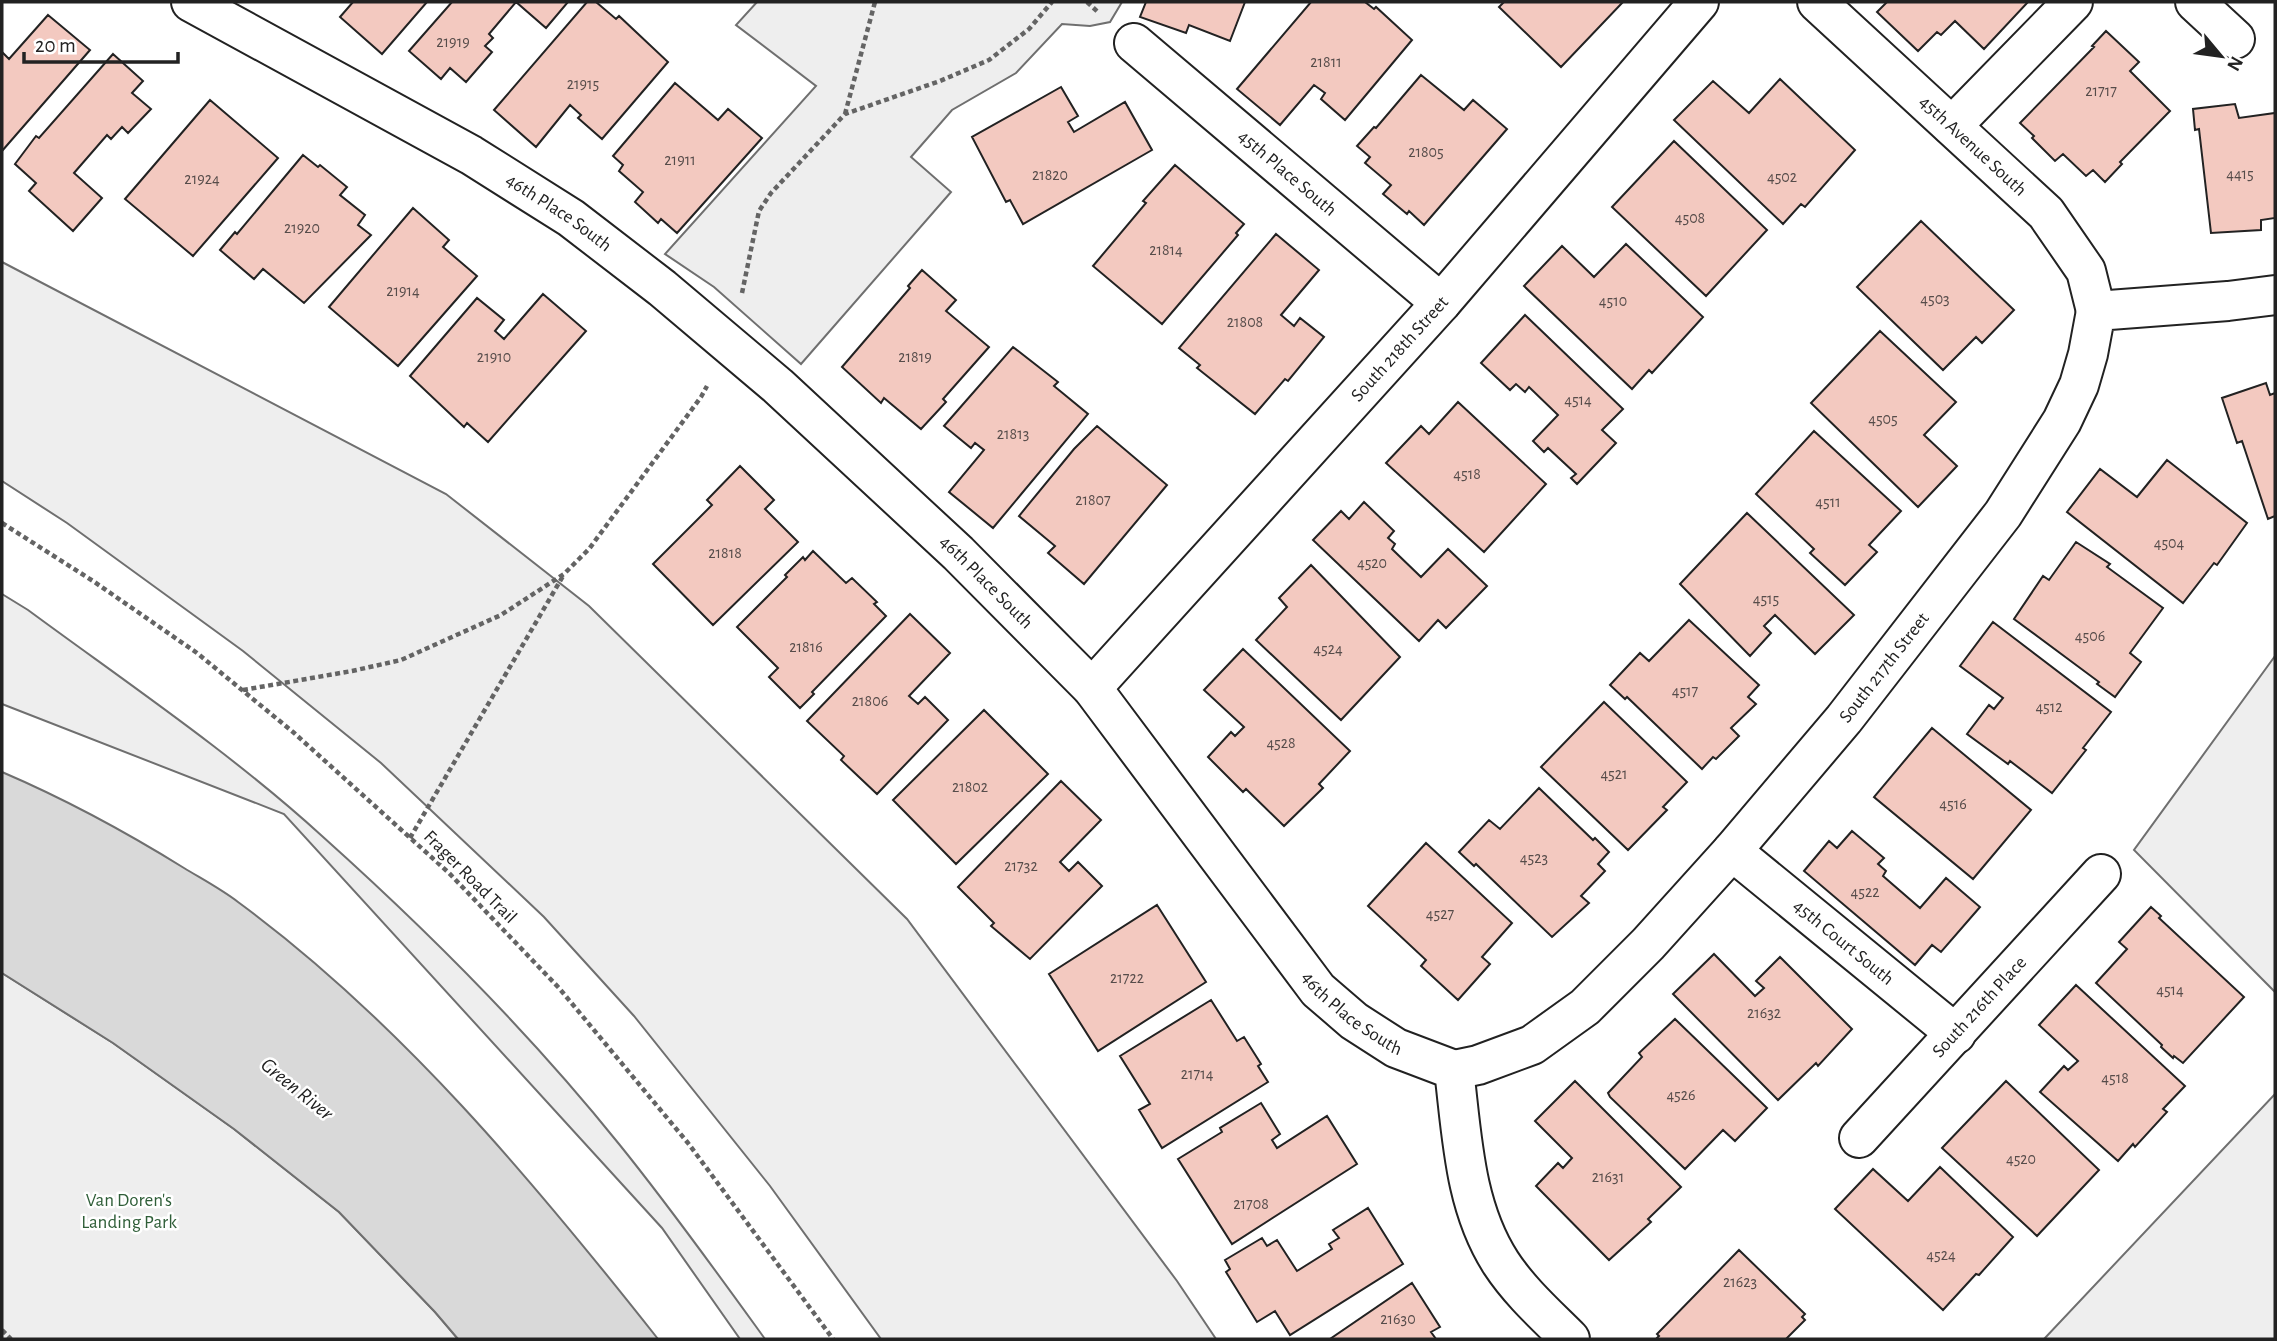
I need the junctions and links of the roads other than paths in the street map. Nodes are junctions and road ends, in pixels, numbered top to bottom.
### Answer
1 (1699, 2) edge
2 (1817, 2) edge
3 (2073, 2) edge
4 (2195, 2) edge
5 (204, 4) edge
6 (2235, 39) dead end
7 (1134, 43) dead end
8 (1952, 126) junction
9 (2275, 295) edge
10 (1441, 303) junction
11 (2095, 310) junction
12 (1092, 688) junction
13 (1732, 851) junction
14 (2101, 874) dead end
15 (1956, 1034) junction
16 (1454, 1070) junction
17 (1859, 1138) dead end
18 (1570, 1339) edge

1 - 10 street, South 218th Street
2 - 8 street, 45th Avenue South
3 - 8 street
4 - 6 street
5 - 12 street, 46th Place South
7 - 10 street, 45th Place South
8 - 11 street, 45th Avenue South
9 - 11 street
10 - 12 street, South 218th Street
11 - 13 street, South 217th Street
12 - 16 street, 46th Place South
13 - 15 street, 45th Court South
13 - 16 street, South 217th Street
14 - 15 street, South 216th Place
15 - 17 street, South 216th Place
16 - 18 street

